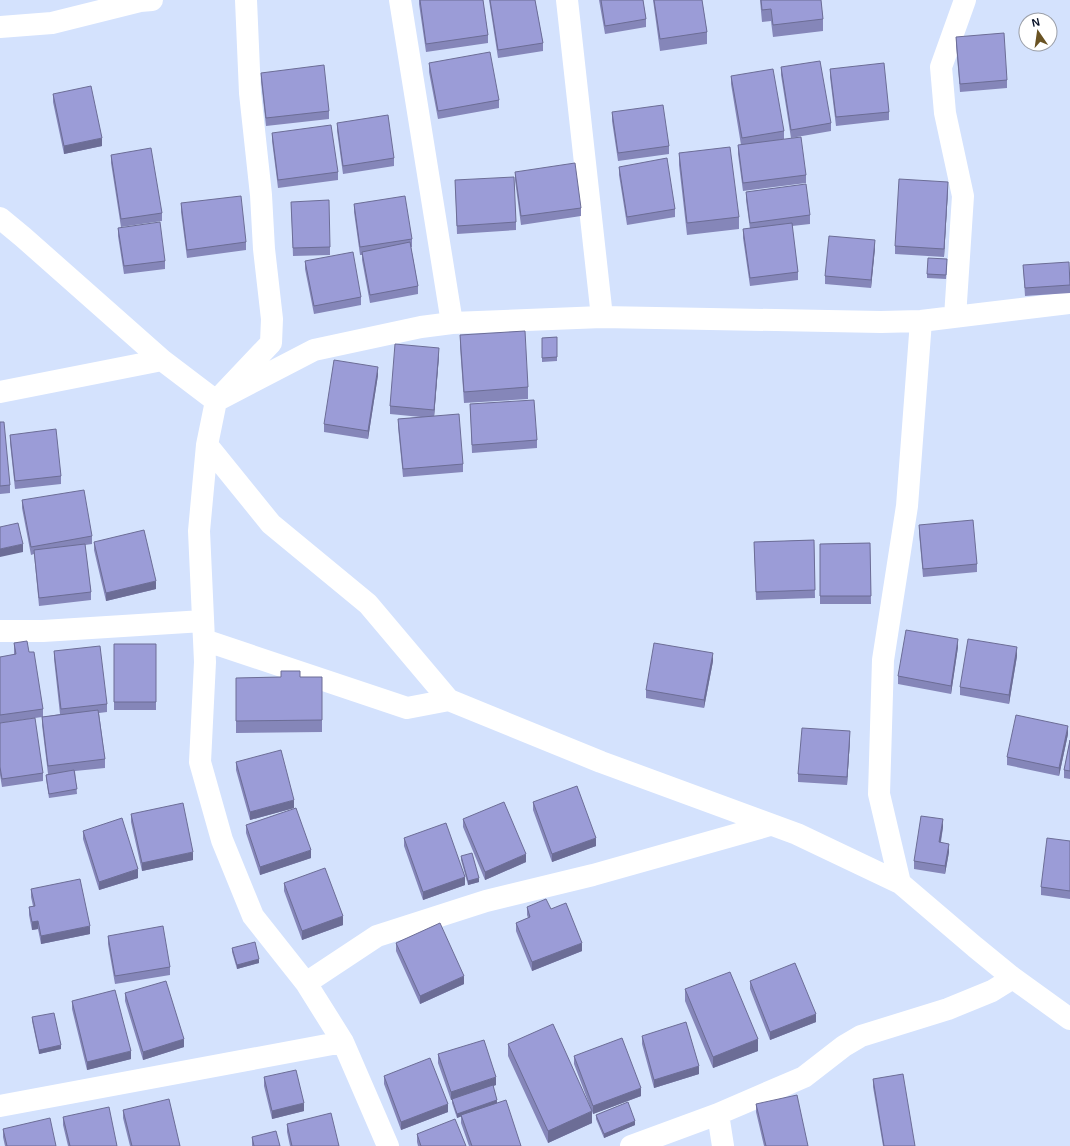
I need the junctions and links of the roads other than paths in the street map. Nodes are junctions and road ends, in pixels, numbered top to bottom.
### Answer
1 (144, 0) edge
2 (246, 0) edge
3 (400, 0) edge
4 (567, 0) edge
5 (965, 0) edge
6 (0, 27) edge
7 (0, 218) edge
8 (1070, 303) edge
9 (955, 317) junction
10 (602, 318) junction
11 (921, 321) junction
12 (452, 323) junction
13 (162, 360) junction
14 (0, 392) edge
15 (216, 401) junction
16 (207, 445) junction
17 (0, 631) edge
18 (204, 631) junction
19 (450, 700) junction
20 (770, 824) junction
21 (900, 883) junction
22 (1014, 978) junction
23 (306, 983) junction
24 (1070, 996) edge
25 (1048, 1003) junction
26 (1070, 1019) edge
27 (343, 1042) junction
28 (0, 1106) edge
29 (718, 1114) junction
30 (388, 1146) edge
31 (631, 1146) edge
32 (723, 1146) edge

1 - 6 street
2 - 15 street
3 - 12 street
4 - 10 street
5 - 9 street
7 - 13 street
8 - 9 street
9 - 11 street
10 - 11 street
10 - 12 street
11 - 21 street
12 - 15 street
13 - 14 street
13 - 15 street
15 - 16 street
16 - 18 street
16 - 19 street
17 - 18 street
18 - 19 street
18 - 23 street
19 - 20 street
20 - 21 street
20 - 23 street
21 - 22 street
22 - 25 street
22 - 29 street
23 - 27 street
24 - 25 street
25 - 26 street
27 - 28 street
27 - 30 street
29 - 31 street
29 - 32 street

